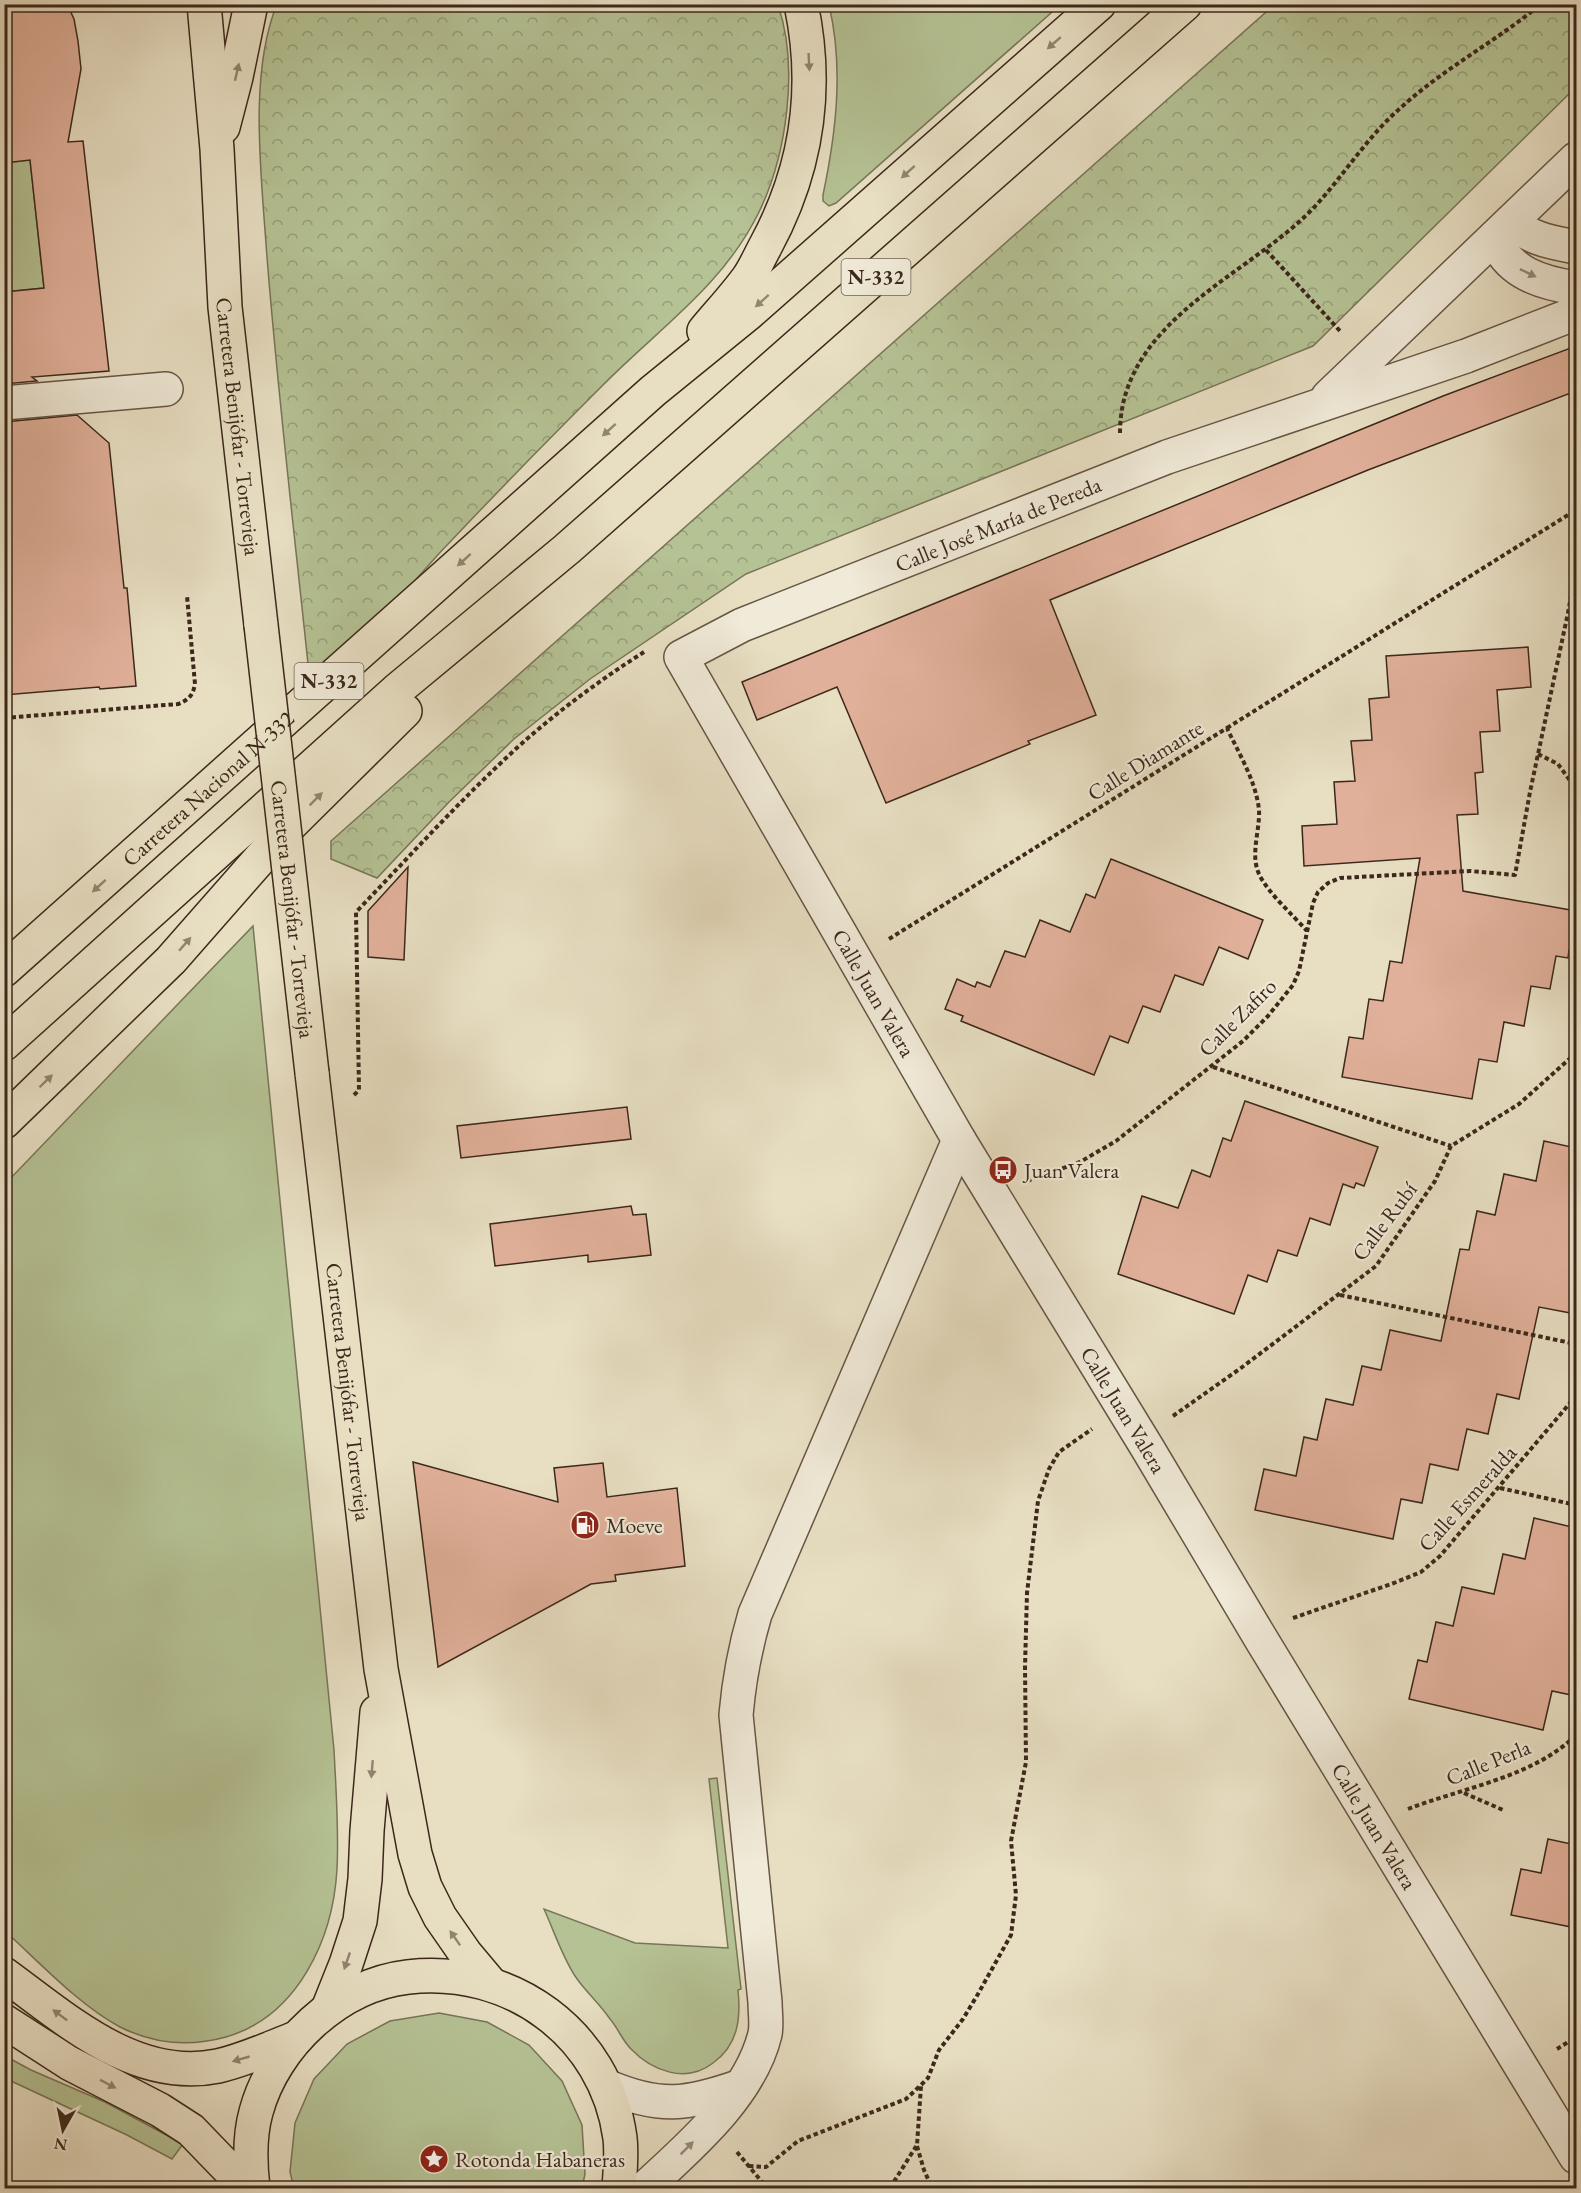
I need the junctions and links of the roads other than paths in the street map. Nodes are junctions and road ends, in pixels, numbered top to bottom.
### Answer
1 (204, 4) edge
2 (251, 4) edge
3 (801, 4) edge
4 (1099, 4) edge
5 (1185, 4) edge
6 (217, 149) junction
7 (1576, 159) edge
8 (1504, 229) junction
9 (1576, 247) edge
10 (1576, 288) edge
11 (1576, 313) edge
12 (166, 389) dead end
13 (653, 392) junction
14 (4, 403) edge
15 (1320, 405) junction
16 (567, 549) junction
17 (667, 651) joint
18 (4, 970) edge
19 (4, 1044) edge
20 (4, 1122) edge
21 (959, 1140) junction
22 (381, 1669) junction
23 (4, 1974) edge
24 (491, 1984) junction
25 (328, 2009) junction
26 (4, 2021) edge
27 (296, 2038) junction
28 (606, 2086) junction
29 (741, 2086) junction
30 (1576, 2157) edge
31 (247, 2188) edge
32 (252, 2188) edge
33 (619, 2188) edge
34 (645, 2188) edge

1 - 6 main road, Carretera Benijófar - Torrevieja
6 -> 2 main road, Carretera Benijófar - Torrevieja
3 -> 13 main road
4 -> 13 main road, N-332
5 - 16 main road, N-332
6 - 22 main road, Carretera Benijófar - Torrevieja, bridge
7 - 8 street, Calle José María de Pereda
8 - 9 street
8 -> 10 street
8 - 15 street, Calle José María de Pereda
11 - 15 street, Calle José María de Pereda
12 - 14 street
13 -> 18 main road, Carretera Nacional N-332 / N-332
15 - 17 street, Calle José María de Pereda
16 - 19 main road, N-332
20 -> 16 main road
17 - 21 street, Calle Juan Valera
21 - 29 street
21 - 30 street, Calle Juan Valera
24 -> 22 main road, Carretera Benijófar - Torrevieja
22 -> 25 main road, Carretera Benijófar - Torrevieja
27 -> 23 main road
24 - 25 main road
24 - 28 main road
25 - 27 main road
26 -> 31 main road
27 - 32 main road
28 - 29 street
28 - 33 main road
34 -> 29 street

